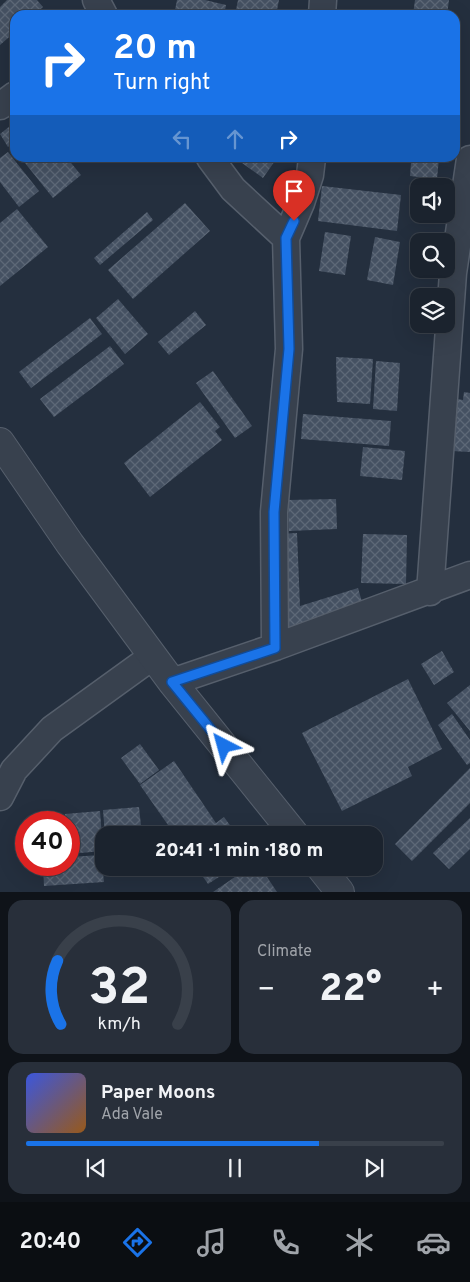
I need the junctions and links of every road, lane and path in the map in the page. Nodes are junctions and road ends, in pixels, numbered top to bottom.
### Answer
1 (470, 159) edge
2 (213, 162) edge
3 (312, 162) edge
4 (286, 238) junction
5 (0, 442) edge
6 (470, 575) edge
7 (430, 592) junction
8 (275, 648) junction
9 (153, 656) junction
10 (172, 682) junction
11 (0, 797) edge
12 (288, 826) edge
13 (327, 876) edge
14 (340, 892) edge

1 - 7 street
2 - 4 street
3 - 4 street
4 - 8 street
5 - 9 street
6 - 7 street
7 - 8 street
8 - 10 street
9 - 10 street
9 - 11 street
10 - 12 street
13 - 14 street

